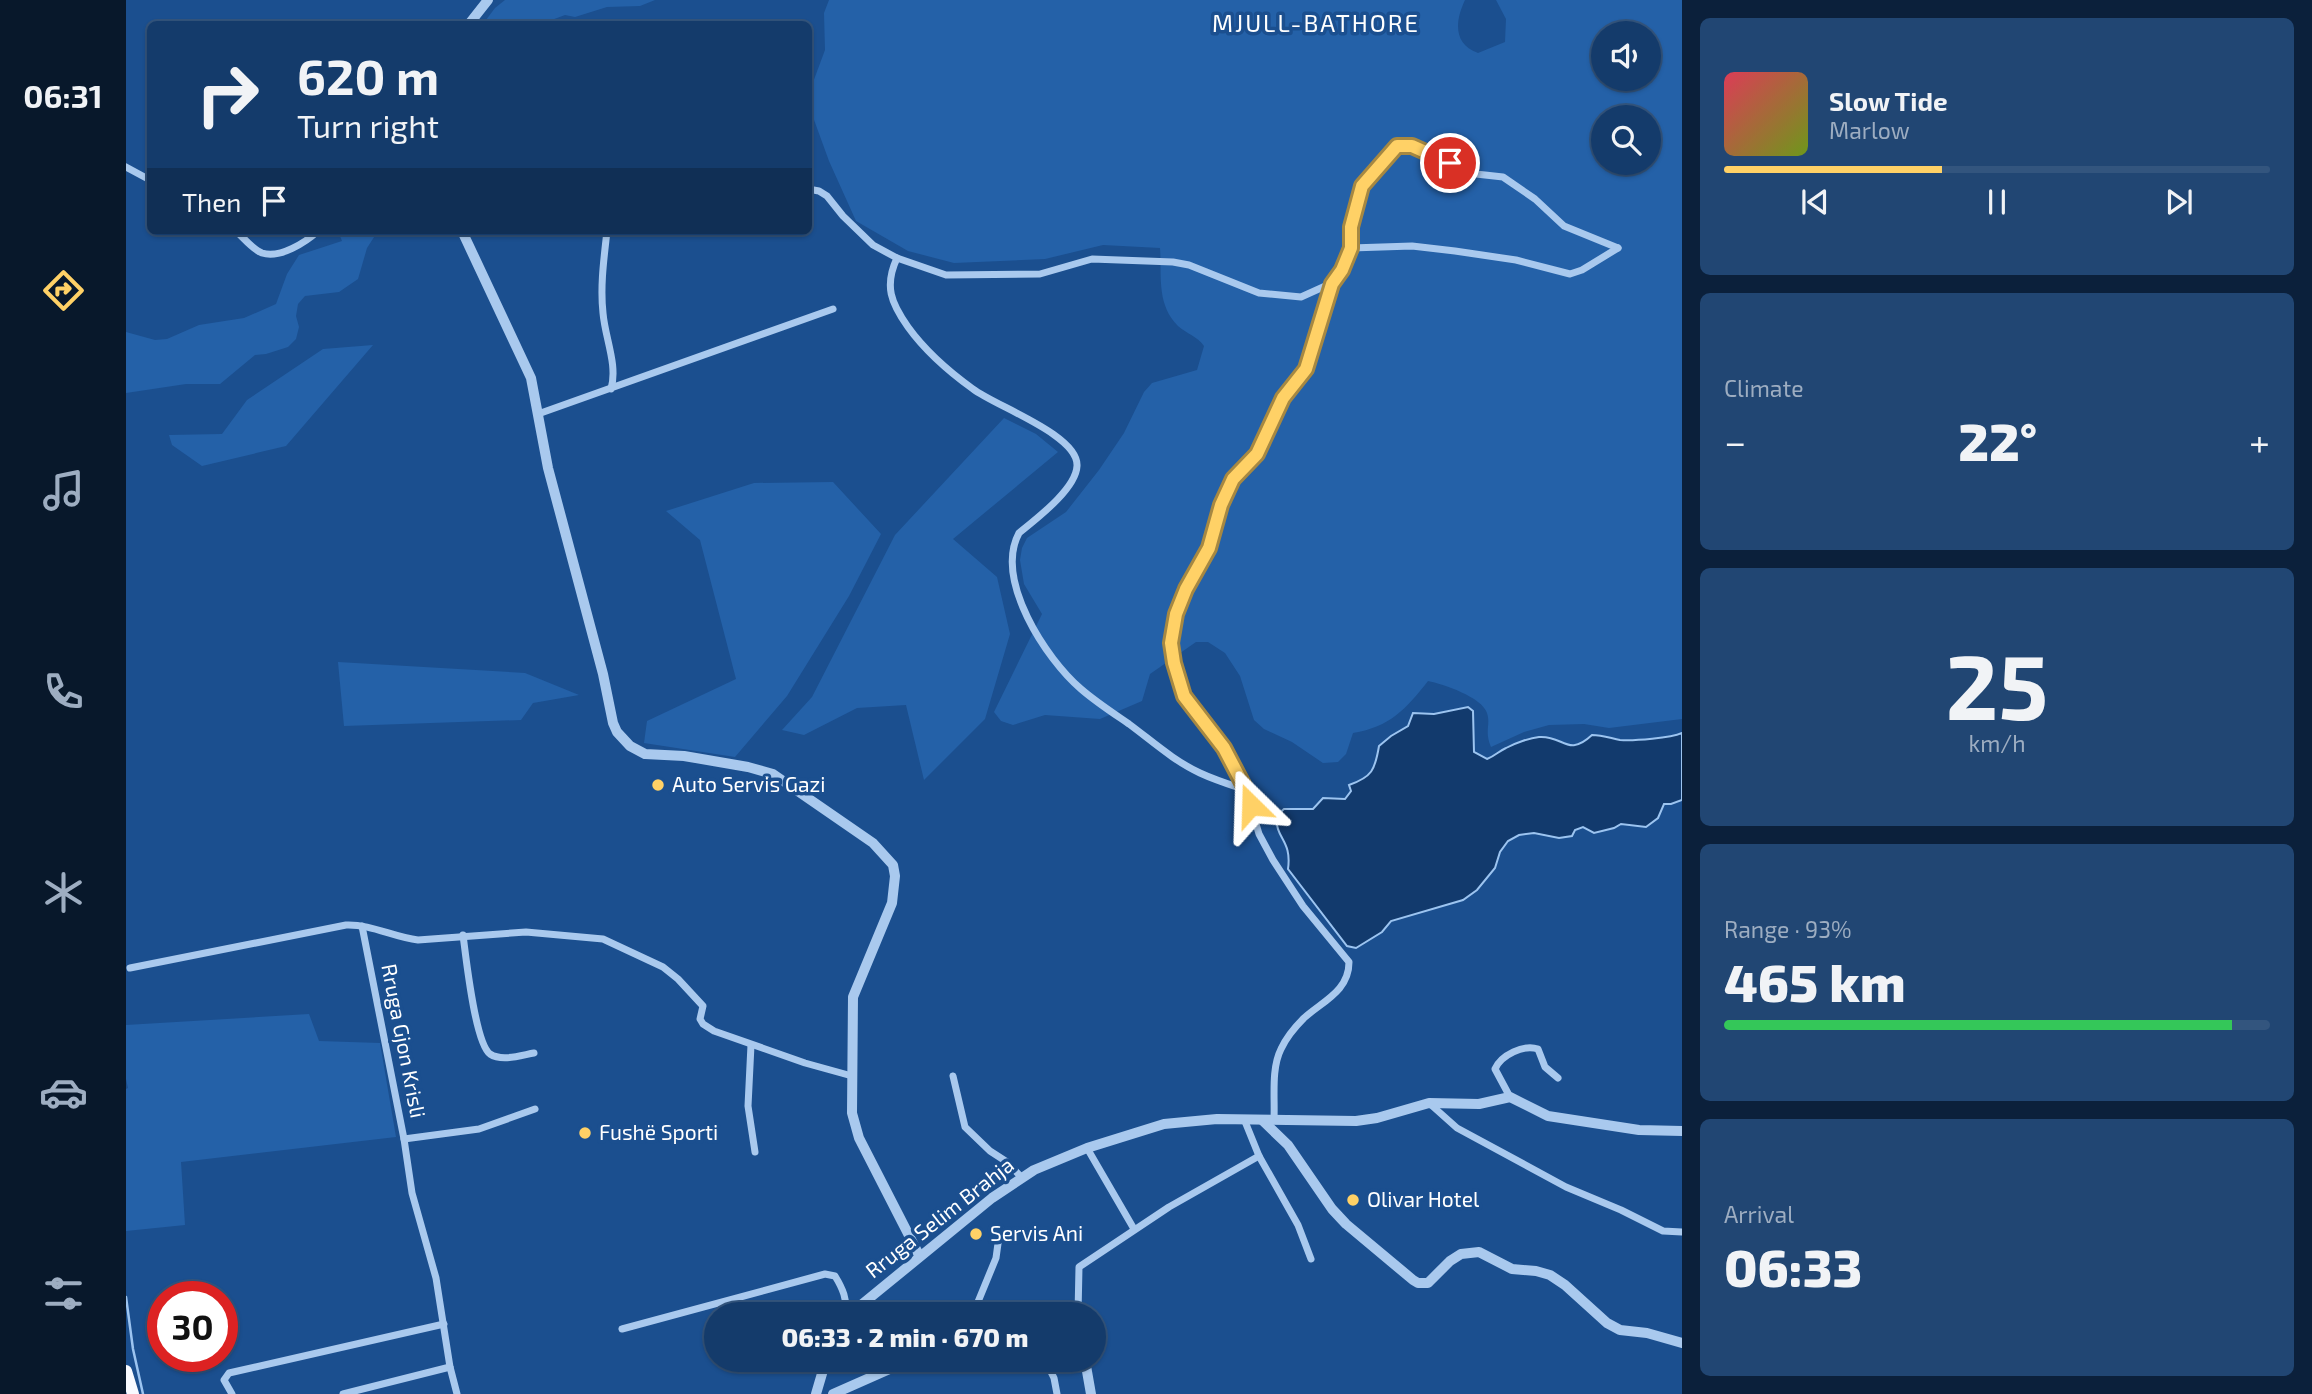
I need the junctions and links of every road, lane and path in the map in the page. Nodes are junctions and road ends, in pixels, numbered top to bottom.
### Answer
1 (488, 0) edge
2 (471, 21) edge
3 (126, 167) edge
4 (147, 178) edge
5 (812, 190) edge
6 (241, 235) edge
7 (314, 235) edge
8 (464, 235) edge
9 (607, 235) edge
10 (1351, 248) junction
11 (897, 258) junction
12 (1332, 284) junction
13 (833, 309) dead end
14 (611, 389) junction
15 (538, 414) junction
16 (1246, 790) junction
17 (362, 926) junction
18 (463, 935) junction
19 (130, 968) dead end
20 (751, 1045) junction
21 (534, 1053) dead end
22 (852, 1076) junction
23 (953, 1076) dead end
24 (1558, 1078) dead end
25 (1510, 1097) junction
26 (1429, 1103) junction
27 (536, 1109) dead end
28 (1244, 1119) junction
29 (1268, 1119) junction
30 (1682, 1131) edge
31 (404, 1139) junction
32 (1087, 1148) junction
33 (755, 1152) dead end
34 (1259, 1156) junction
35 (1022, 1178) junction
36 (1000, 1229) dead end
37 (1134, 1229) junction
38 (1682, 1232) edge
39 (919, 1255) junction
40 (1311, 1259) dead end
41 (722, 1302) edge
42 (846, 1302) edge
43 (862, 1302) edge
44 (978, 1302) edge
45 (1078, 1302) edge
46 (704, 1307) edge
47 (444, 1324) junction
48 (622, 1329) dead end
49 (1682, 1343) edge
50 (450, 1367) junction
51 (126, 1370) edge
52 (823, 1372) edge
53 (883, 1372) edge
54 (1051, 1372) edge
55 (1087, 1372) edge
56 (133, 1394) edge
57 (232, 1394) edge
58 (343, 1394) edge
59 (457, 1394) edge
60 (816, 1394) edge
61 (833, 1394) edge
62 (1057, 1394) edge
63 (1091, 1394) edge

1 - 2 street
3 - 4 street
5 - 11 street
6 - 7 street
8 - 15 street
9 - 14 street
10 - 10 street
10 - 12 street
11 - 12 street
11 - 16 street
12 - 16 street
13 - 14 street
14 - 15 street
15 - 22 street
16 - 29 street
17 - 18 street
17 - 19 street
17 - 31 street, Rruga Gjon Krisli
18 - 20 street
18 - 21 street
20 - 22 street
20 - 33 street
22 - 39 street
23 - 35 street
24 - 25 street
25 - 26 street, Rruga Selim Brahja
25 - 30 street
26 - 29 street, Rruga Selim Brahja
26 - 38 street
27 - 31 street
28 - 29 street, Rruga Selim Brahja
28 - 32 street, Rruga Selim Brahja
28 - 34 street
29 - 49 street
31 - 47 street, Rruga Gjon Krisli
32 - 35 street, Rruga Selim Brahja
32 - 37 street
34 - 37 street
34 - 40 street
35 - 39 street, Rruga Selim Brahja
36 - 44 street
37 - 45 street
39 - 43 street, Rruga Selim Brahja
41 - 42 street
46 - 48 street
47 - 50 street, Rruga Gjon Krisli
47 - 57 street
50 - 58 street
50 - 59 street, Rruga Gjon Krisli
51 - 56 highway
52 - 60 street
53 - 61 street
54 - 62 street
55 - 63 street

